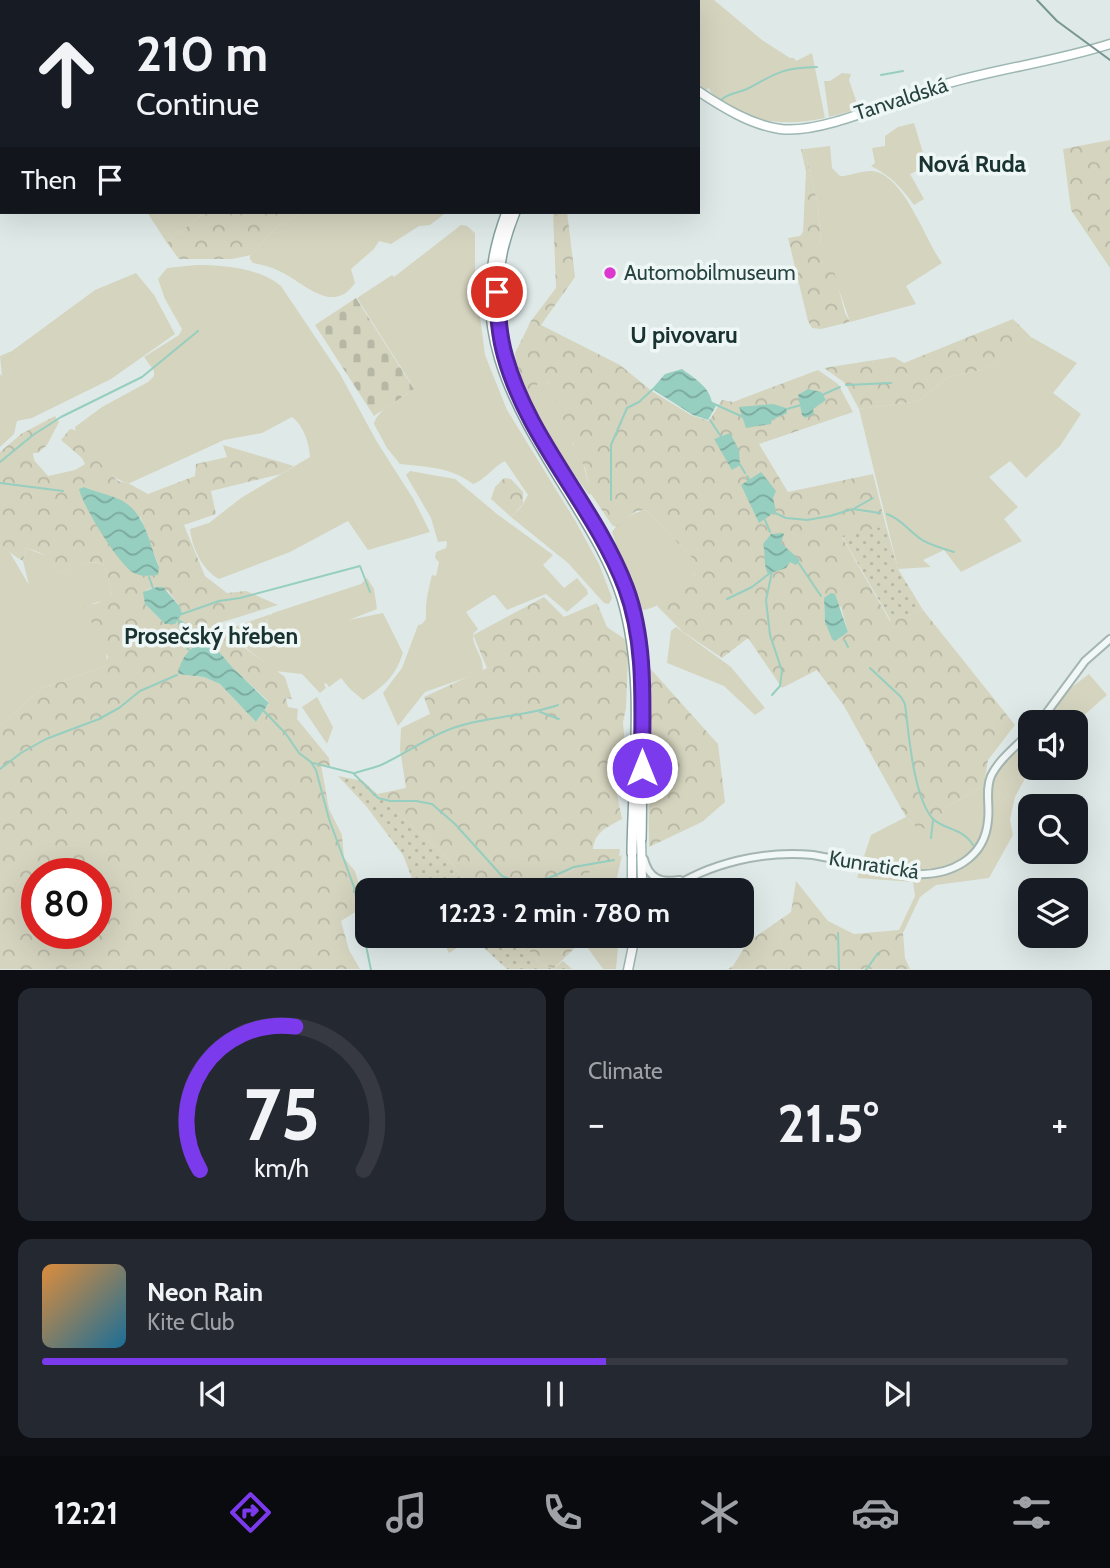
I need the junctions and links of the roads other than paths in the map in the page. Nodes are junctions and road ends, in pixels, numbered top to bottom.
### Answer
1 (1110, 44) edge
2 (700, 92) edge
3 (511, 214) edge
4 (634, 633) junction
5 (1110, 639) edge
6 (1048, 710) edge
7 (1018, 744) edge
8 (641, 839) junction
9 (632, 853) joint
10 (632, 878) edge
11 (642, 878) edge
12 (657, 878) edge
13 (692, 878) edge
14 (632, 948) edge
15 (628, 970) edge

1 - 2 main road, Tanvaldská
3 - 4 highway
4 - 8 highway
4 - 9 highway
5 - 6 street
7 - 13 street, Kunratická
8 - 11 main road
8 - 12 street
9 - 10 main road
14 - 15 main road

